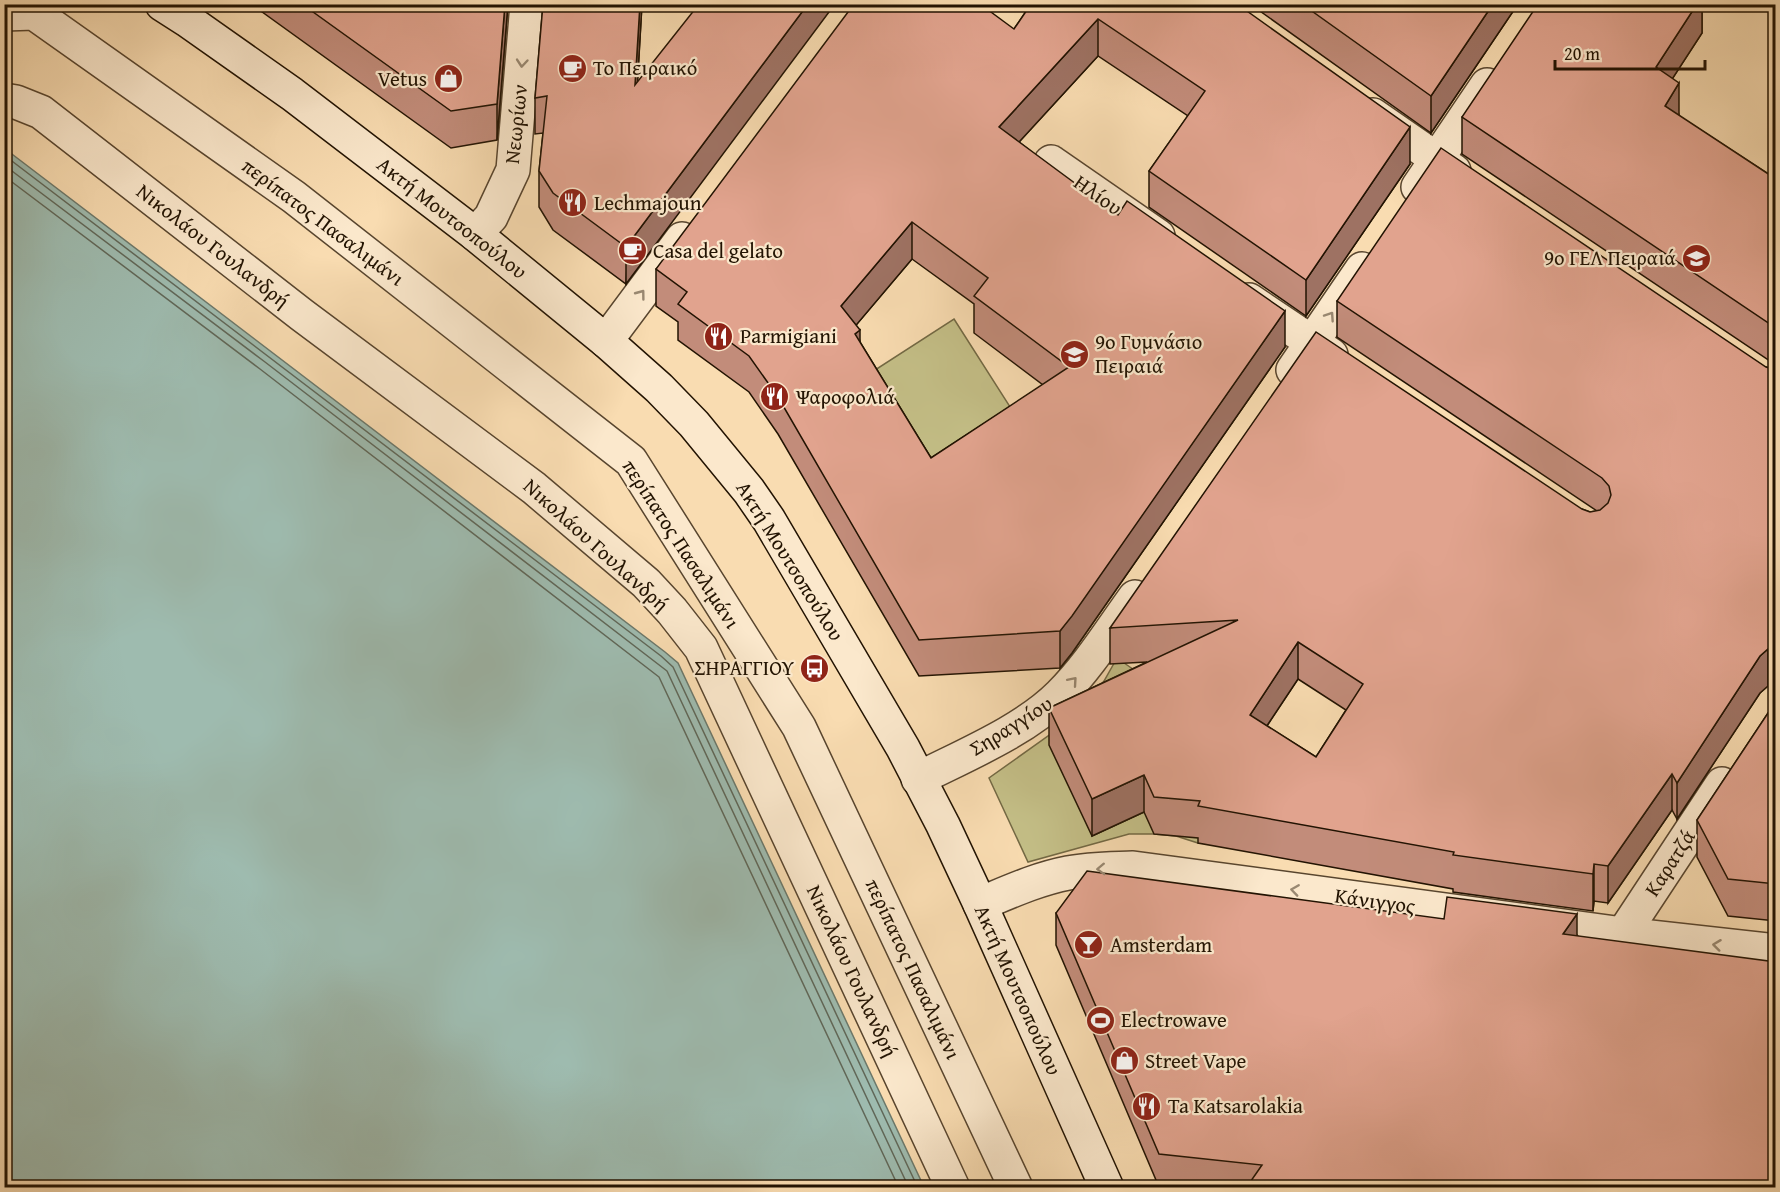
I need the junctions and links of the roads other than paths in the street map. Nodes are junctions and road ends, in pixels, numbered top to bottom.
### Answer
1 (162, 4) edge
2 (527, 4) edge
3 (4, 14) edge
4 (1502, 63) edge
5 (1351, 99) edge
6 (4, 100) edge
7 (1437, 160) junction
8 (1051, 162) edge
9 (1475, 186) edge
10 (1404, 208) edge
11 (697, 220) edge
12 (475, 234) junction
13 (1378, 246) edge
14 (1186, 256) edge
15 (1225, 283) edge
16 (606, 341) junction
17 (1312, 343) junction
18 (1350, 369) edge
19 (1274, 399) edge
20 (1154, 570) edge
21 (1737, 760) edge
22 (918, 779) junction
23 (980, 904) junction
24 (1623, 933) junction
25 (1776, 951) edge
26 (953, 1188) edge
27 (1016, 1188) edge
28 (1107, 1188) edge

1 - 12 street, Ακτή Μουτσοπούλου
2 -> 12 street, Νεωρίων
3 - 27 street, περίπατος Πασαλιμάνι
4 - 7 street
5 - 7 street
6 - 26 street, Νικολάου Γουλανδρή
7 - 9 street
7 - 10 street
8 - 14 street, Ηλίου
16 -> 11 street
12 - 16 street, Ακτή Μουτσοπούλου
17 -> 13 street
15 - 17 street
16 - 22 street, Ακτή Μουτσοπούλου
17 - 18 street
17 - 19 street
22 -> 20 street, Σηραγγίου
21 - 24 street, Καρατζά
22 - 23 street, Ακτή Μουτσοπούλου
24 -> 23 street, Κάνιγγος
23 - 28 street, Ακτή Μουτσοπούλου
25 -> 24 street, Κάνιγγος

